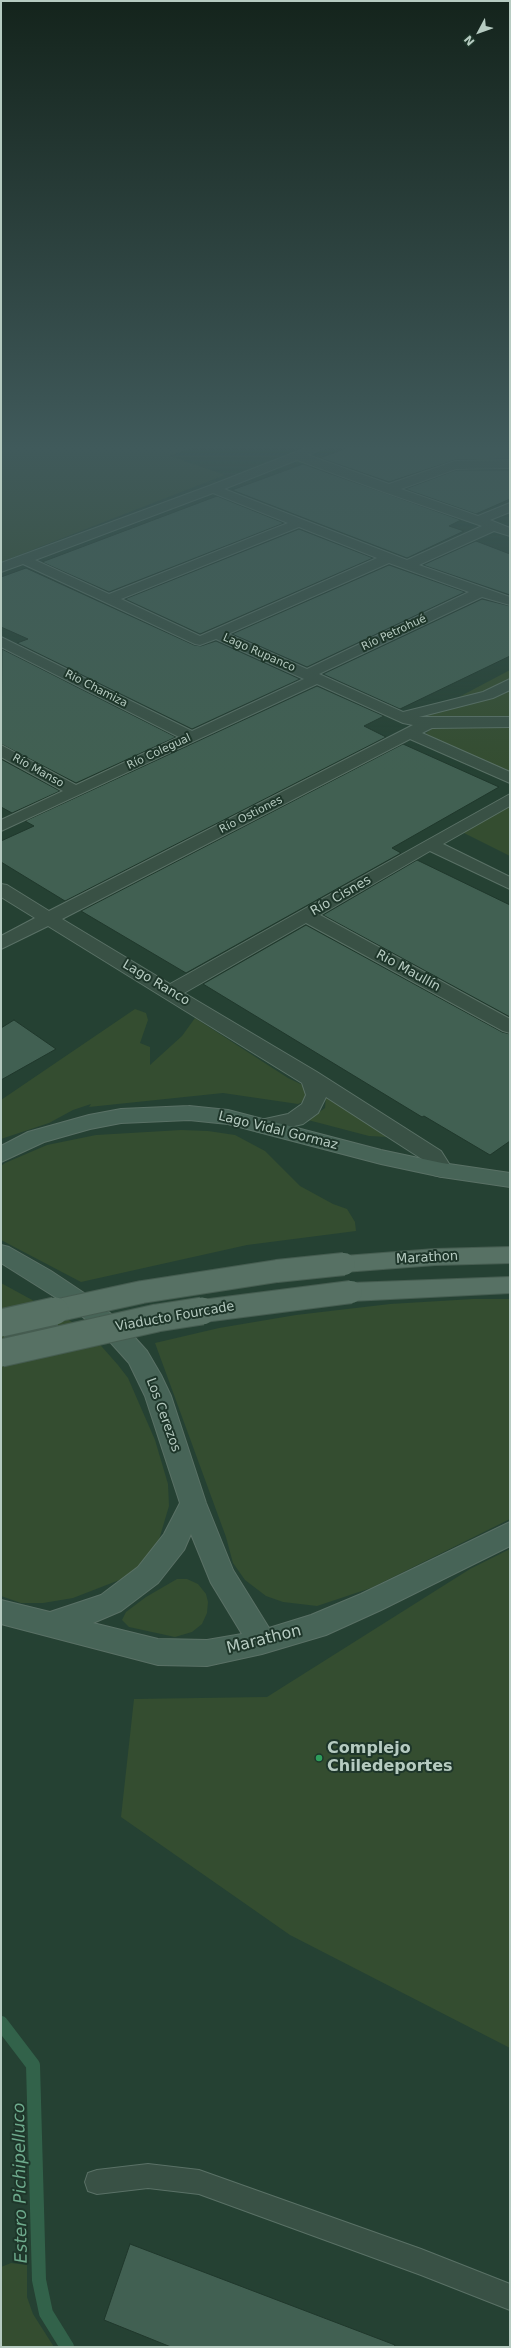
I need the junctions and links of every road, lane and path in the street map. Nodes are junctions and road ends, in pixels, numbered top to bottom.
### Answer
1 (42, 554) edge
2 (223, 554) edge
3 (378, 554) edge
4 (431, 554) edge
5 (390, 558) junction
6 (25, 560) junction
7 (407, 564) junction
8 (1, 568) edge
9 (481, 592) junction
10 (109, 599) junction
11 (510, 601) edge
12 (217, 634) junction
13 (1, 641) edge
14 (311, 676) junction
15 (510, 684) edge
16 (403, 717) junction
17 (510, 722) edge
18 (429, 723) junction
19 (409, 733) junction
20 (190, 737) junction
21 (1, 750) edge
22 (510, 778) edge
23 (75, 791) junction
24 (510, 799) edge
25 (1, 826) edge
26 (431, 845) junction
27 (510, 884) edge
28 (1, 889) edge
29 (306, 915) junction
30 (49, 919) junction
31 (1, 943) edge
32 (171, 992) junction
33 (510, 1027) edge
34 (310, 1078) junction
35 (264, 1126) junction
36 (1, 1154) edge
37 (442, 1170) junction
38 (510, 1180) edge
39 (1, 1253) edge
40 (510, 1255) edge
41 (510, 1285) edge
42 (1, 1323) edge
43 (1, 1354) edge
44 (192, 1503) junction
45 (510, 1533) edge
46 (1, 1612) edge
47 (50, 1624) junction
48 (262, 1642) junction
49 (97, 2182) dead end
50 (510, 2298) edge

1 - 6 street
2 - 10 street
3 - 5 street
4 - 7 street
5 - 7 street
5 - 12 street
6 - 8 street
6 - 10 street, Lago Rupanco
7 - 9 street
9 - 11 street
9 - 14 street, Río Petrohué
10 - 12 street, Lago Rupanco
12 - 14 street, Lago Rupanco
13 - 20 street, Rio Chamiza
14 - 16 street, Lago Rupanco
14 - 20 street, Río Colegual
15 - 16 street
16 - 18 street, Lago Rupanco
17 - 18 street, Río Ostiones
18 - 19 street, Río Ostiones
19 - 22 street
19 - 30 street, Río Ostiones
20 - 23 street, Río Colegual
21 - 23 street, Río Manso
23 - 25 street, Río Colegual
24 - 26 street, Río Cisnes
26 - 27 street
26 - 29 street, Río Cisnes
28 - 30 street, Lago Ranco
29 - 32 street, Río Cisnes
29 - 33 street, Rio Maullín
30 - 31 street, Río Ostiones
30 - 32 street, Lago Ranco
32 - 34 street, Lago Ranco
34 - 35 street
34 - 37 street, Lago Ranco
35 - 36 street, Lago Vidal Gormaz
35 - 37 street, Lago Vidal Gormaz
37 - 38 street, Lago Vidal Gormaz
39 - 44 street, Los Cerezos
40 - 42 main road, Marathon, bridge
41 - 43 main road, Viaducto Fourcade, bridge
44 - 47 street
44 - 48 street, Los Cerezos
45 - 48 street, Marathon
46 - 47 street, Marathon
47 - 48 street, Marathon
49 - 50 lane

